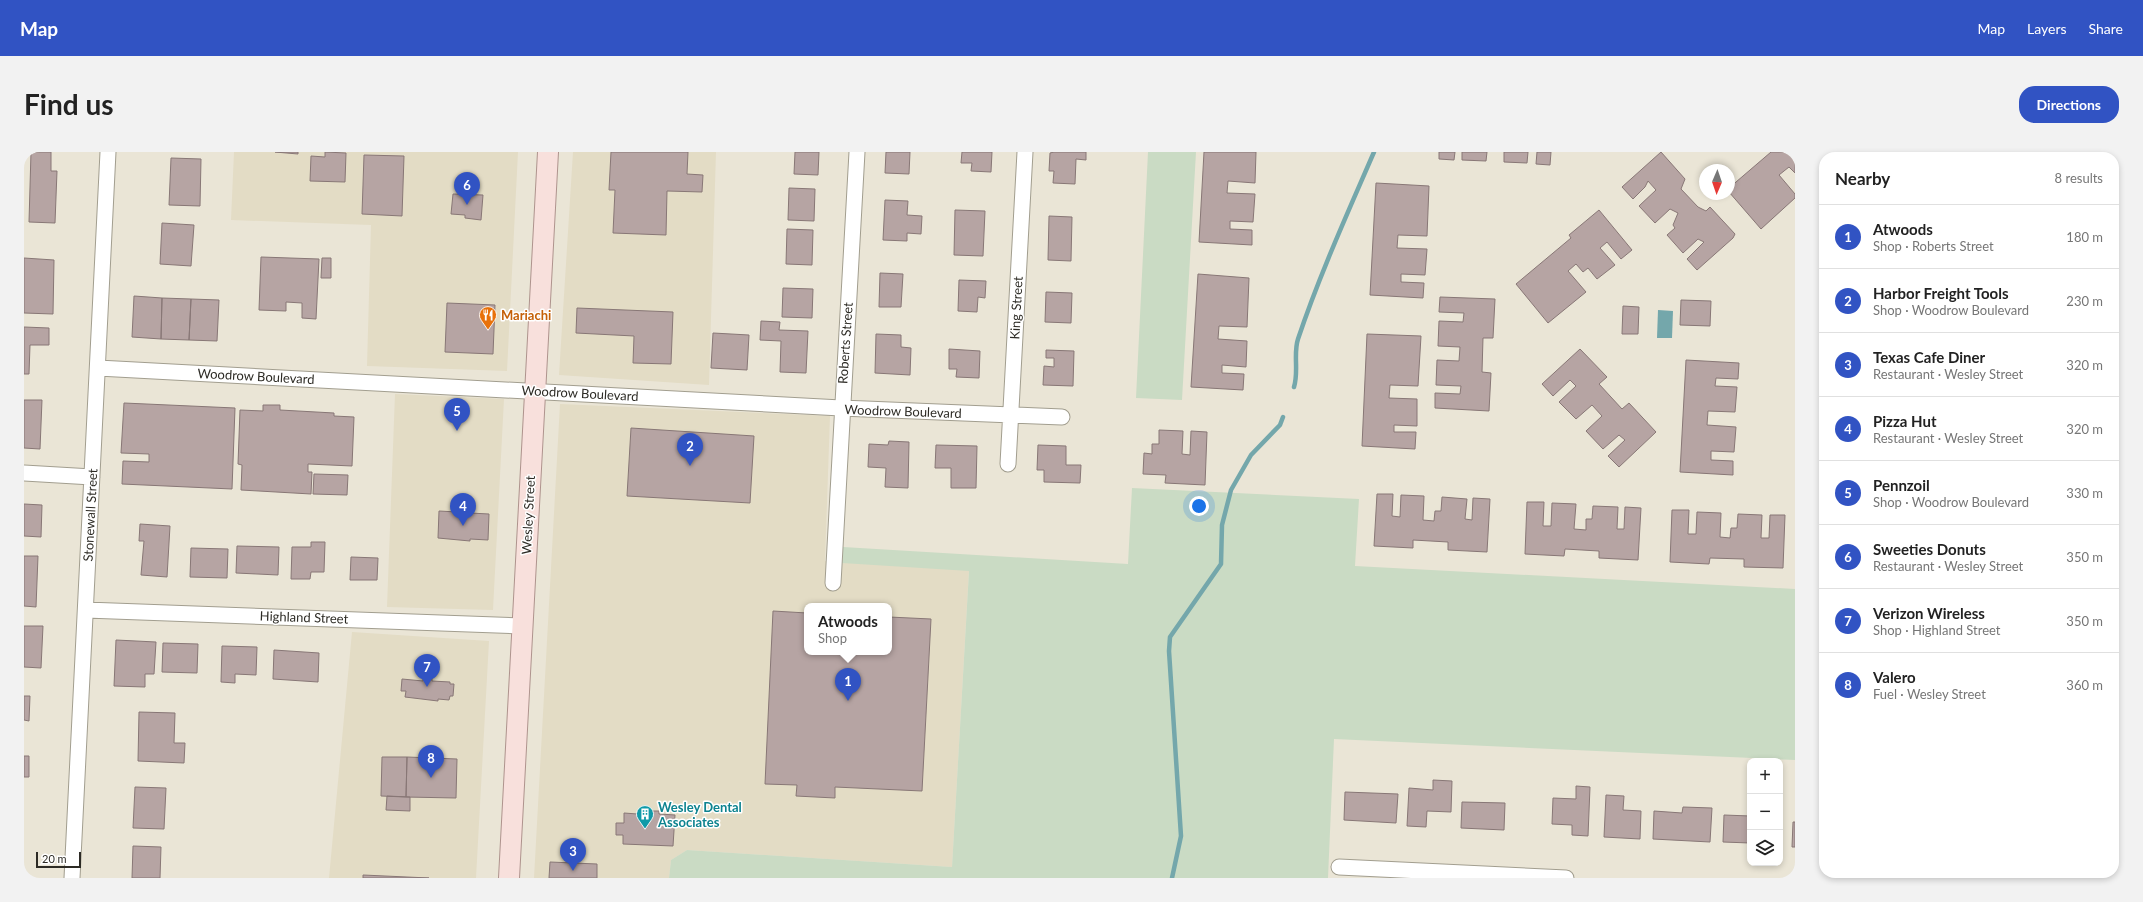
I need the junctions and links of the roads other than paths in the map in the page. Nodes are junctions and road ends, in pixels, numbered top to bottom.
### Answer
1 (108, 152) edge
2 (548, 152) edge
3 (857, 152) edge
4 (1025, 152) edge
5 (98, 368) junction
6 (535, 391) junction
7 (841, 408) junction
8 (1010, 415) junction
9 (1062, 417) dead end
10 (1008, 464) dead end
11 (24, 473) edge
12 (92, 477) junction
13 (833, 583) dead end
14 (86, 610) junction
15 (522, 626) junction
16 (1339, 867) dead end
17 (72, 878) edge
18 (509, 878) edge
19 (1566, 878) edge

1 - 5 street, Stonewall Street
2 - 6 main road, Wesley Street
3 - 7 street, Roberts Street
4 - 8 street, King Street
5 - 6 street, Woodrow Boulevard
5 - 12 street, Stonewall Street
6 - 7 street, Woodrow Boulevard
6 - 15 main road, Wesley Street
7 - 8 street, Woodrow Boulevard
7 - 13 street, Roberts Street
8 - 9 street, Woodrow Boulevard
8 - 10 street, King Street
11 - 12 street
12 - 14 street, Stonewall Street
14 - 15 street, Highland Street
14 - 17 street, Stonewall Street
15 - 18 main road, Wesley Street
16 - 19 street

